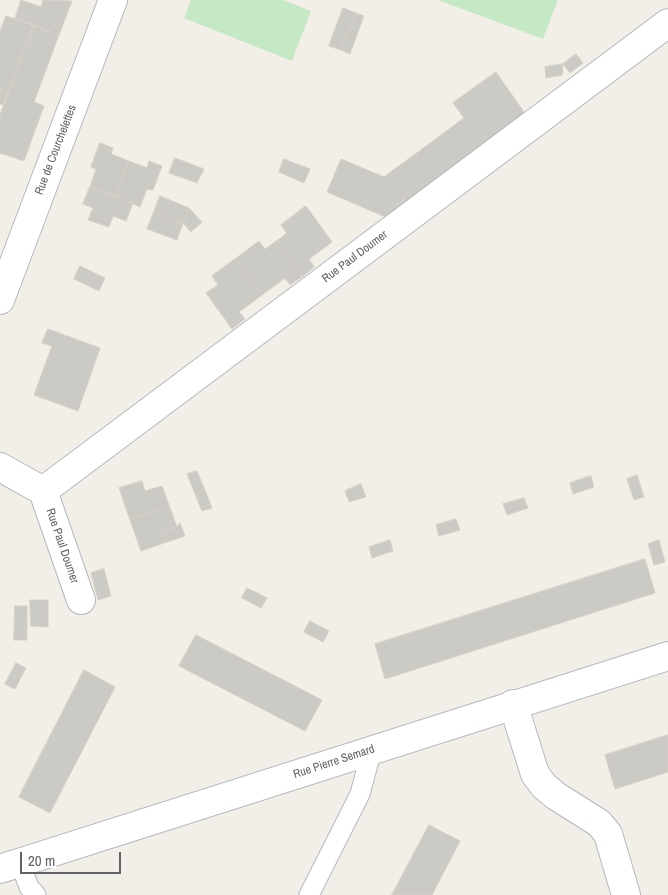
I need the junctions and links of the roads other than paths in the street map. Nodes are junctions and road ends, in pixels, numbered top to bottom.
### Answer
1 (113, 0) edge
2 (668, 23) edge
3 (0, 300) edge
4 (0, 467) edge
5 (43, 491) junction
6 (81, 600) dead end
7 (668, 656) edge
8 (512, 704) junction
9 (372, 749) junction
10 (10, 866) edge
11 (36, 895) edge
12 (309, 895) edge
13 (626, 895) edge

1 - 3 street, Rue de Courchelettes
2 - 5 street, Rue Paul Doumer
4 - 5 street
5 - 6 street, Rue Paul Doumer
7 - 8 street, Rue Pierre Semard
8 - 9 street, Rue Pierre Semard
8 - 13 street
9 - 10 street, Rue Pierre Semard
9 - 12 lane
10 - 11 lane

